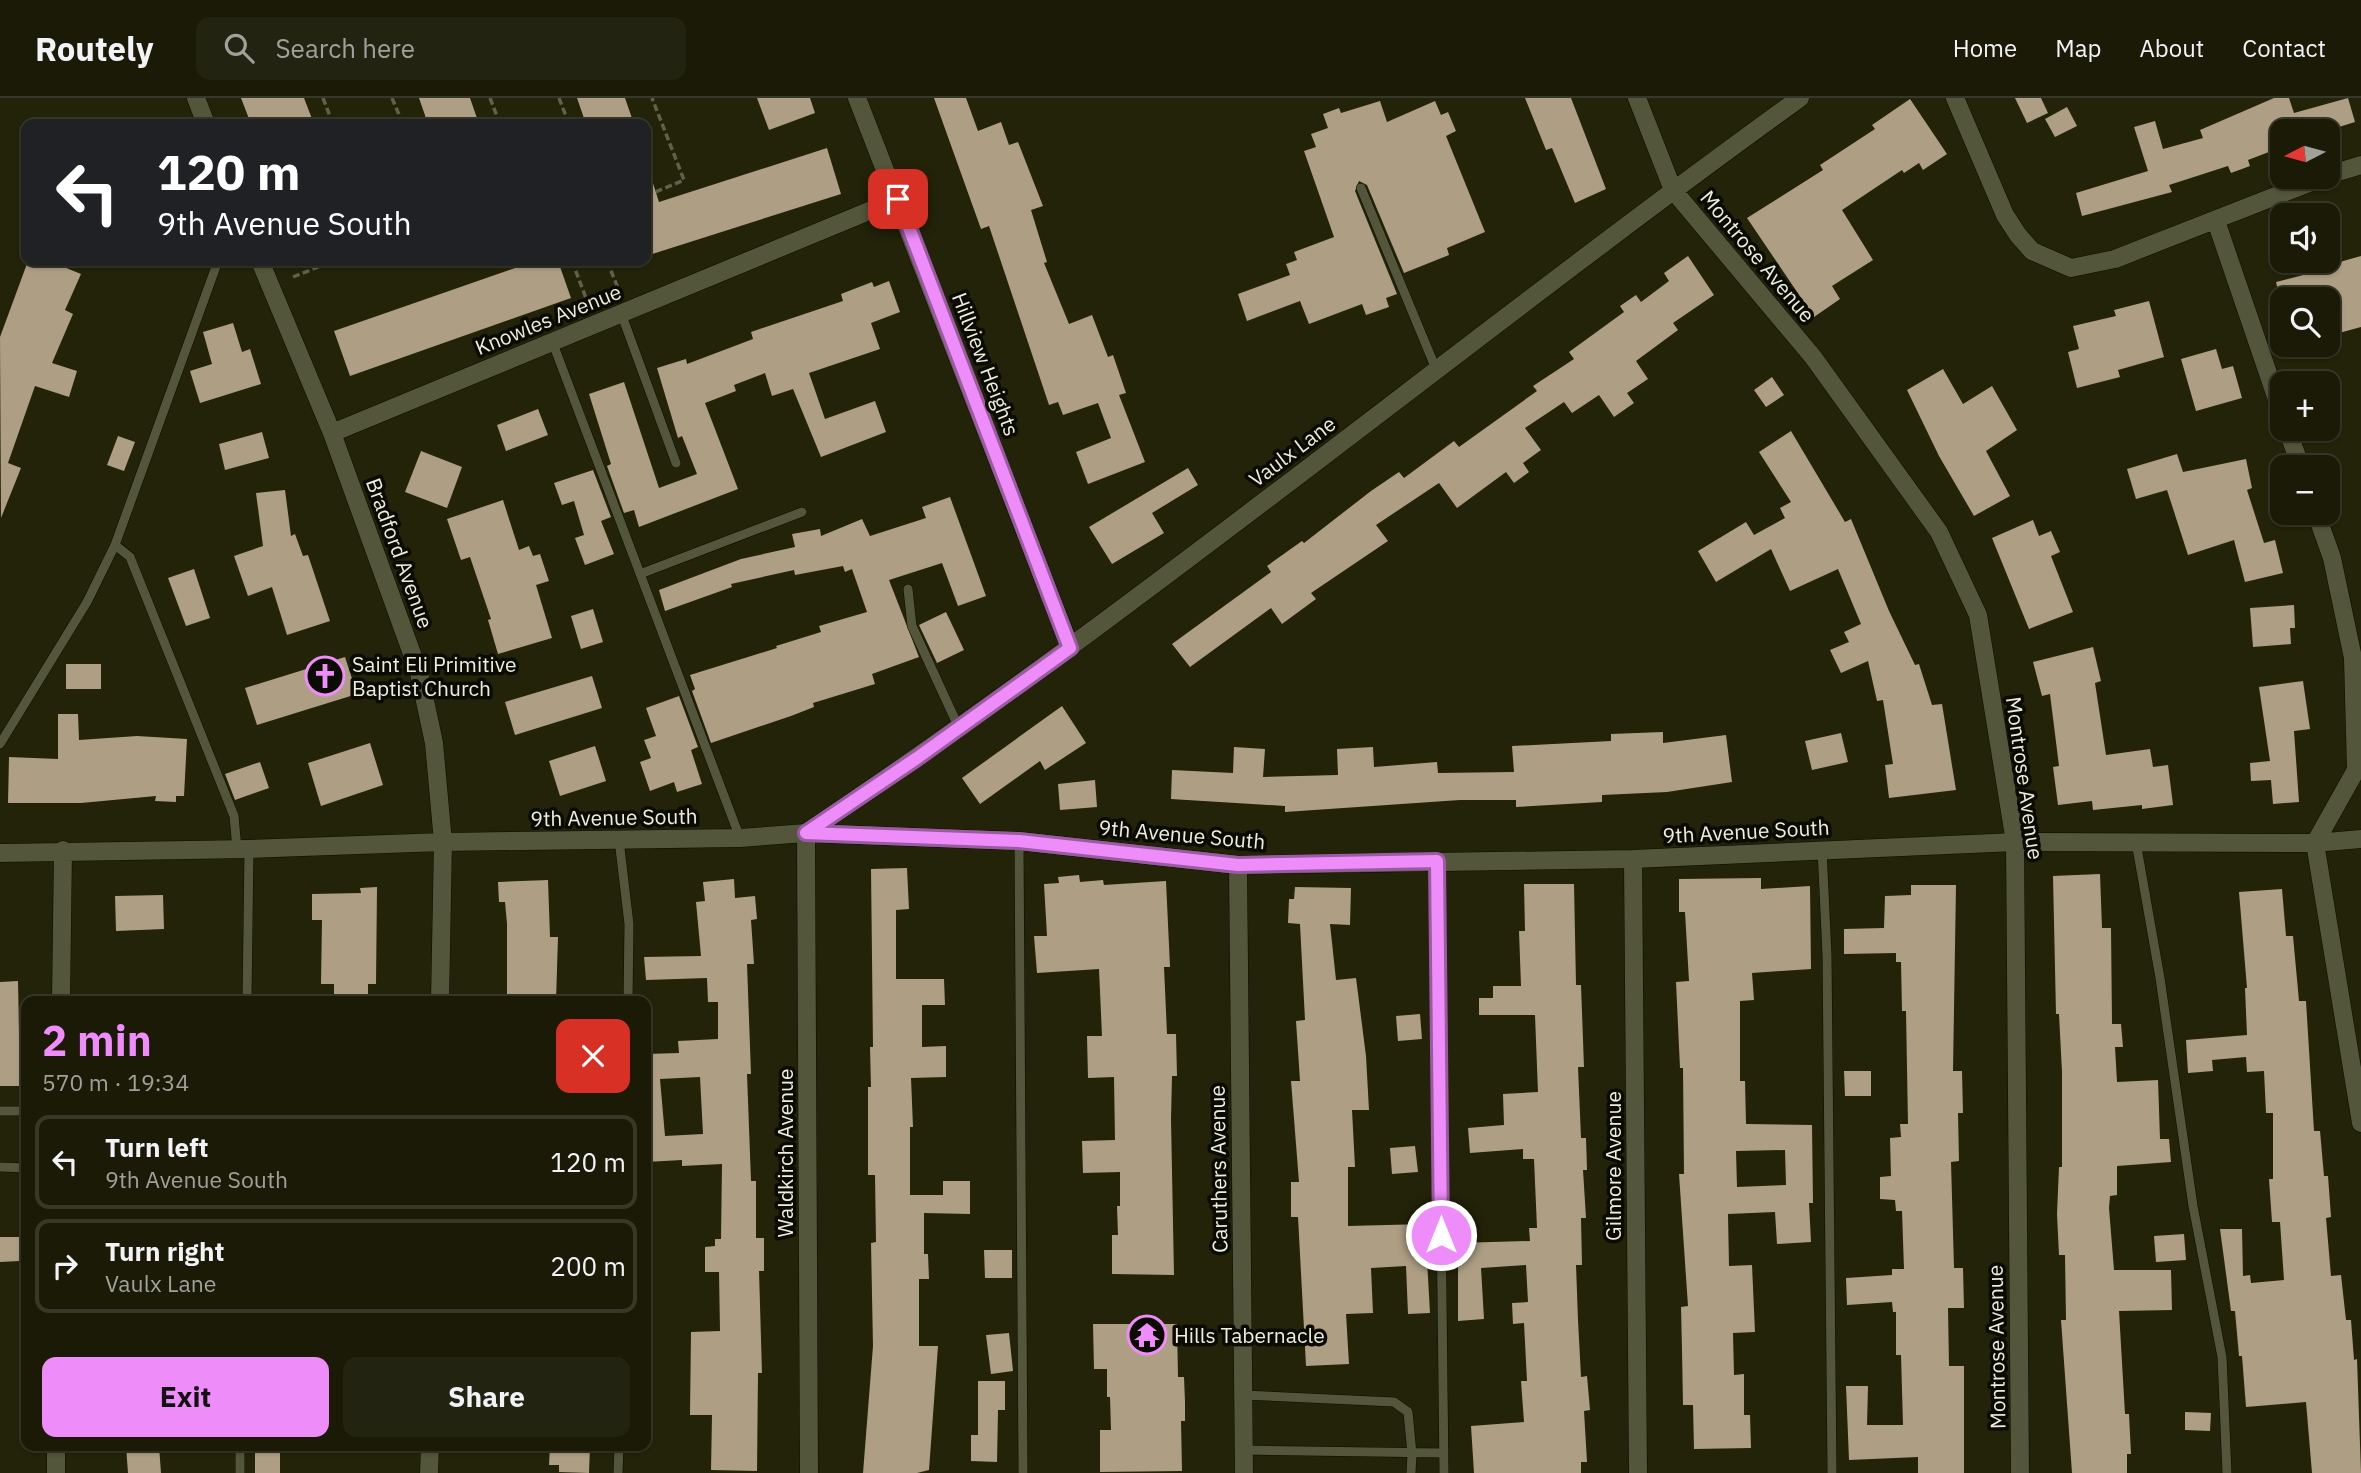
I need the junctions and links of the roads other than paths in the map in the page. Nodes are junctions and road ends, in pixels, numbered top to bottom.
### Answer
1 (196, 98) edge
2 (857, 98) edge
3 (1637, 98) edge
4 (1800, 98) edge
5 (1955, 98) edge
6 (204, 119) edge
7 (2361, 165) edge
8 (2340, 172) edge
9 (1361, 188) dead end
10 (2294, 189) edge
11 (1673, 190) junction
12 (898, 199) junction
13 (2216, 221) junction
14 (216, 266) edge
15 (262, 266) edge
16 (621, 313) junction
17 (552, 341) junction
18 (1436, 369) junction
19 (2270, 379) edge
20 (332, 433) junction
21 (676, 463) dead end
22 (802, 512) dead end
23 (2320, 525) edge
24 (115, 545) junction
25 (640, 574) junction
26 (908, 589) dead end
27 (1070, 648) junction
28 (959, 728) junction
29 (0, 744) edge
30 (806, 833) junction
31 (740, 838) junction
32 (2361, 839) edge
33 (619, 840) junction
34 (1019, 841) junction
35 (443, 842) junction
36 (2015, 842) junction
37 (2136, 842) junction
38 (2315, 843) junction
39 (243, 849) junction
40 (1822, 849) junction
41 (63, 850) junction
42 (0, 852) edge
43 (1633, 859) junction
44 (1437, 861) junction
45 (1238, 865) junction
46 (61, 996) edge
47 (247, 996) edge
48 (440, 996) edge
49 (628, 996) edge
50 (0, 1111) edge
51 (21, 1111) edge
52 (2361, 1123) edge
53 (0, 1167) edge
54 (21, 1168) edge
55 (1243, 1395) junction
56 (1244, 1450) junction
57 (56, 1451) edge
58 (240, 1451) edge
59 (430, 1451) edge
60 (619, 1451) edge
61 (1443, 1453) junction
62 (1412, 1454) junction
63 (56, 1473) edge
64 (240, 1473) edge
65 (429, 1473) edge
66 (618, 1473) edge
67 (809, 1473) edge
68 (1023, 1473) edge
69 (1244, 1473) edge
70 (1410, 1473) edge
71 (1444, 1473) edge
72 (1638, 1473) edge
73 (1832, 1473) edge
74 (2020, 1473) edge
75 (2227, 1473) edge

1 - 6 street
2 - 12 street, Hillview Heights
3 - 11 street, Montrose Avenue
4 - 11 street, Vaulx Lane
5 - 13 street
7 - 8 street
9 - 18 lane
10 - 13 street
11 - 18 street, Vaulx Lane
11 - 36 street, Montrose Avenue
12 - 16 street, Knowles Avenue
12 - 27 street, Hillview Heights
13 - 19 street
14 - 24 lane
15 - 20 street, Bradford Avenue
16 - 17 street, Knowles Avenue
16 - 21 lane
17 - 20 street, Knowles Avenue
17 - 25 lane
18 - 27 street, Vaulx Lane
20 - 35 street, Bradford Avenue
22 - 25 lane
23 - 38 street
24 - 29 lane
24 - 39 lane
25 - 31 lane
26 - 28 lane
27 - 28 street, Vaulx Lane
28 - 30 street, Vaulx Lane
30 - 31 street, 9th Avenue South
30 - 34 street, 9th Avenue South
30 - 67 street, Waldkirch Avenue
31 - 33 street, 9th Avenue South
32 - 38 street, 9th Avenue South
33 - 35 street, 9th Avenue South
33 - 49 lane
34 - 45 street, 9th Avenue South
34 - 68 lane
35 - 39 street, 9th Avenue South
35 - 48 street, Bradford Avenue
36 - 37 street, 9th Avenue South
36 - 40 street, 9th Avenue South
36 - 74 street, Montrose Avenue
37 - 38 street, 9th Avenue South
37 - 75 lane
38 - 52 street
39 - 41 street, 9th Avenue South
39 - 47 lane
40 - 43 street, 9th Avenue South
40 - 73 lane
41 - 42 street, 9th Avenue South
41 - 46 street
43 - 44 street, 9th Avenue South
43 - 72 street, Gilmore Avenue
44 - 45 street, 9th Avenue South
44 - 61 lane
45 - 55 street, Caruthers Avenue
50 - 51 lane
53 - 54 lane
55 - 56 street, Caruthers Avenue
55 - 62 lane
56 - 62 lane
56 - 69 street, Caruthers Avenue
57 - 63 street
58 - 64 lane
59 - 65 street
60 - 66 lane
61 - 62 lane
61 - 71 lane
62 - 70 lane

